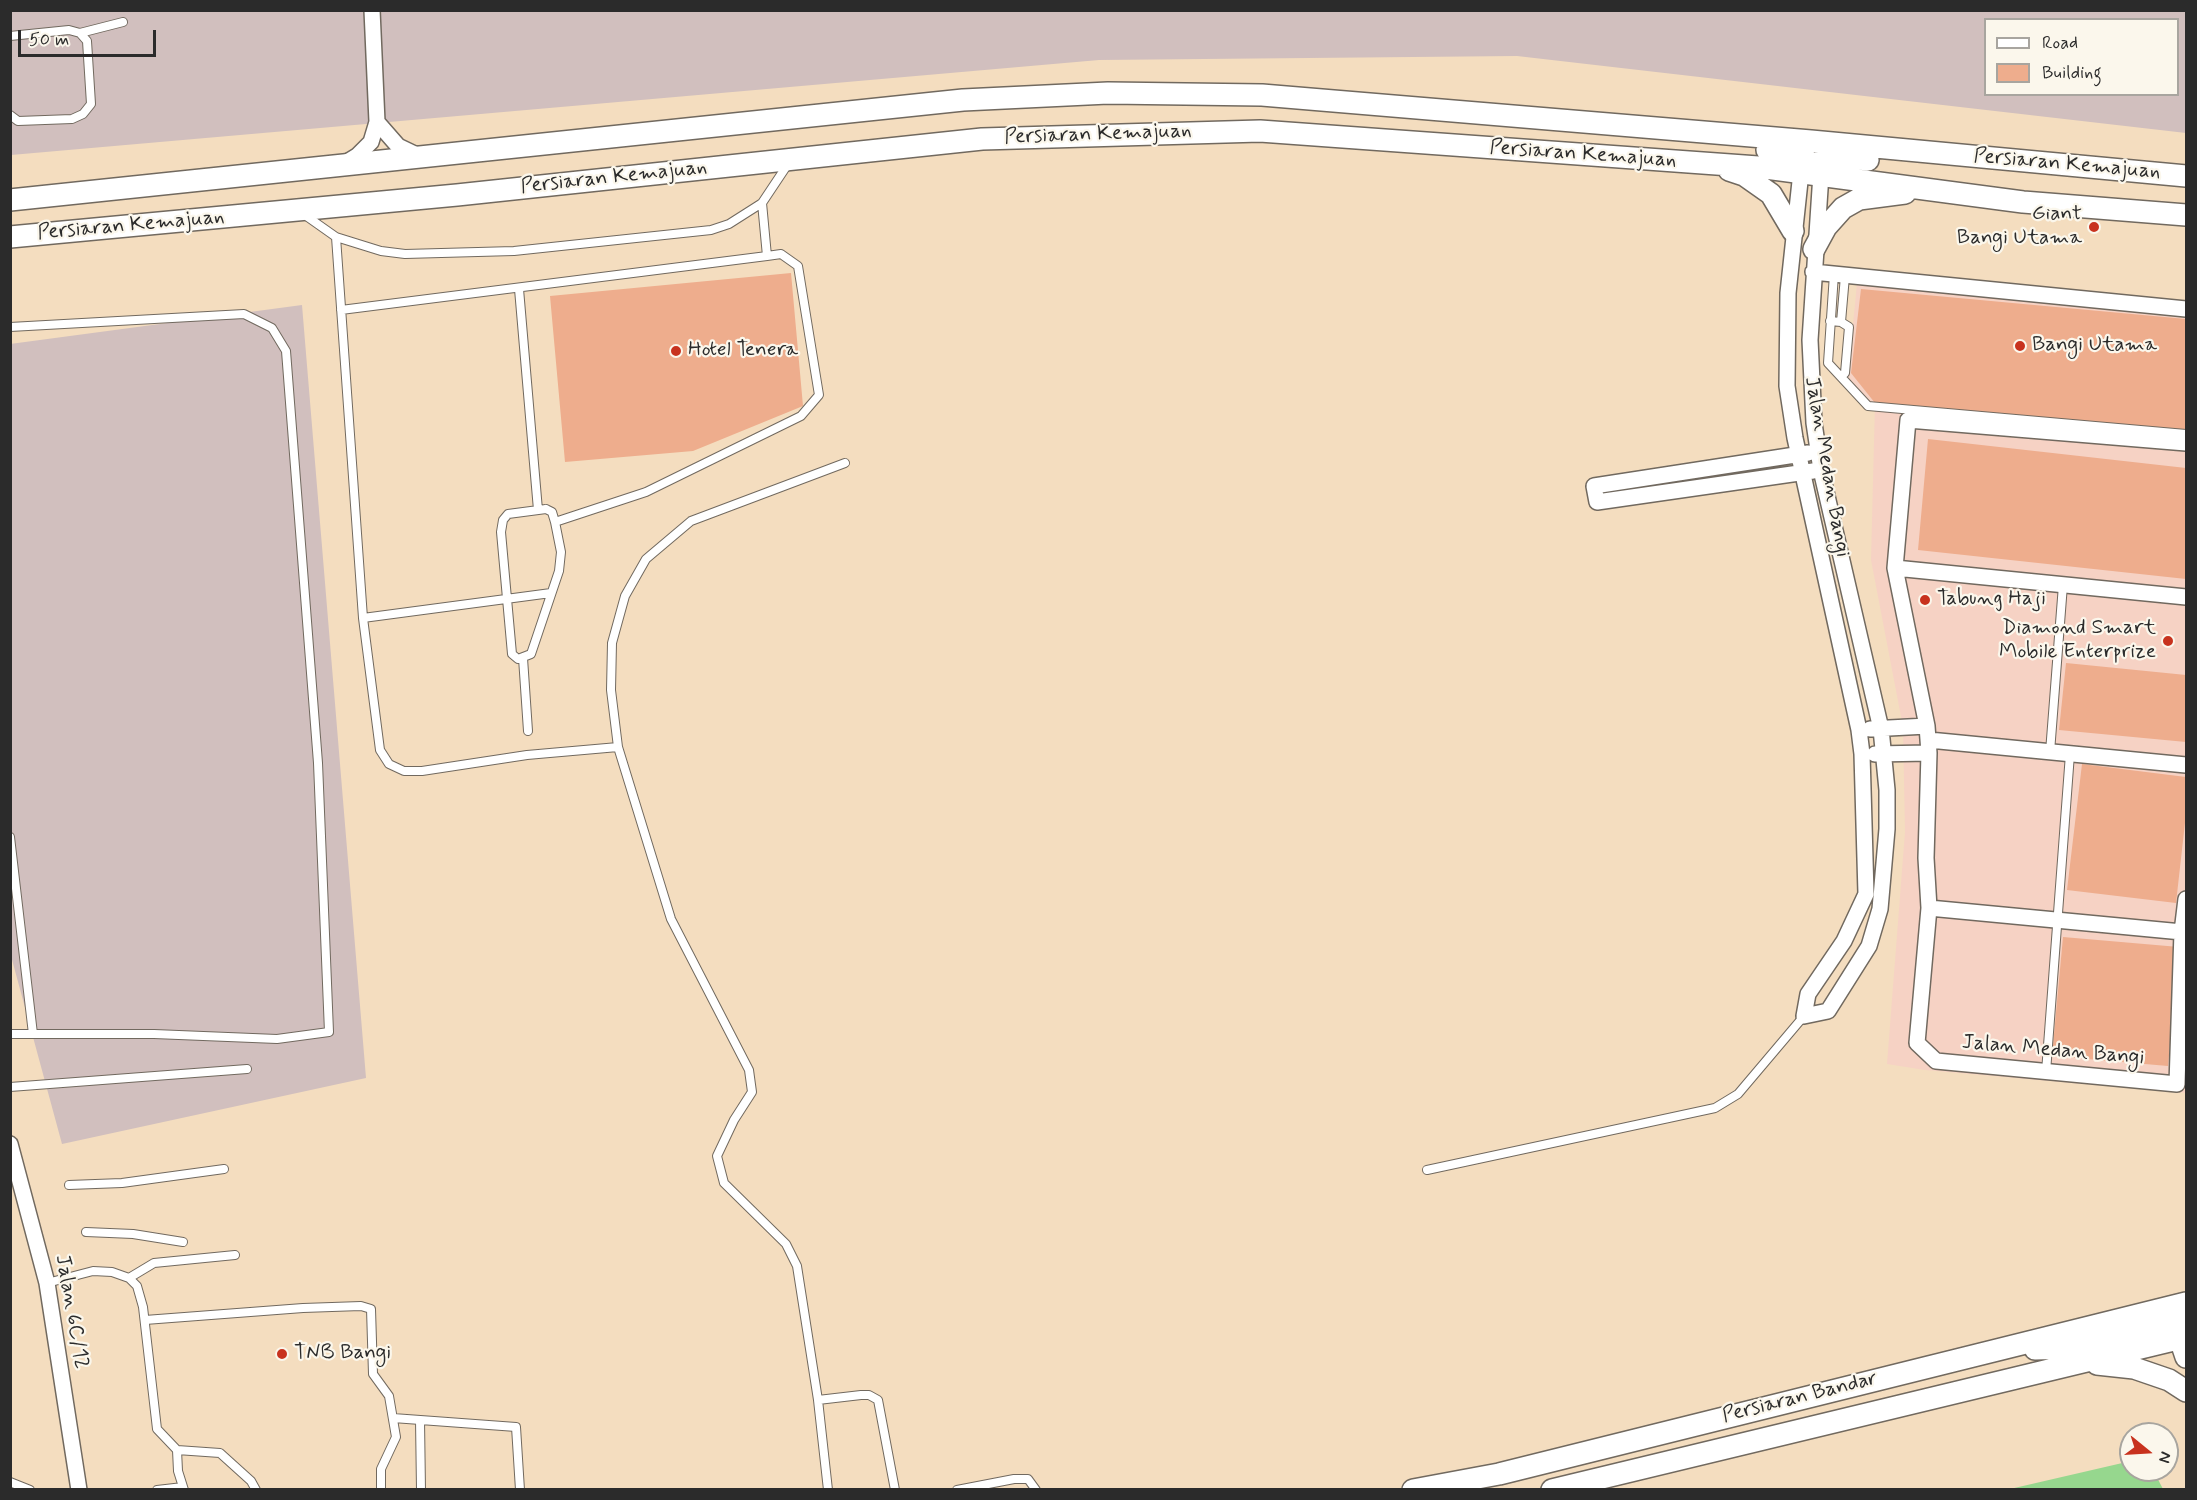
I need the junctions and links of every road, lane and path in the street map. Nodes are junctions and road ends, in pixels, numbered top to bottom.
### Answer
1 (372, 10) edge
2 (123, 22) dead end
3 (80, 33) junction
4 (10, 36) edge
5 (10, 115) edge
6 (377, 122) junction
7 (1605, 124) junction
8 (1967, 156) junction
9 (425, 159) junction
10 (791, 160) junction
11 (1712, 164) junction
12 (342, 165) junction
13 (1812, 170) junction
14 (2187, 176) edge
15 (1932, 189) junction
16 (10, 200) edge
17 (762, 203) junction
18 (296, 209) junction
19 (2187, 215) edge
20 (1793, 231) junction
21 (10, 237) edge
22 (336, 237) junction
23 (1814, 249) junction
24 (767, 256) junction
25 (1813, 272) junction
26 (1840, 275) junction
27 (519, 289) junction
28 (2187, 309) edge
29 (341, 310) junction
30 (1811, 311) junction
31 (1830, 317) junction
32 (1841, 322) junction
33 (10, 327) edge
34 (1842, 376) junction
35 (2187, 434) edge
36 (2187, 443) edge
37 (1817, 451) junction
38 (1798, 454) junction
39 (845, 463) dead end
40 (1821, 470) junction
41 (1802, 472) junction
42 (538, 510) junction
43 (555, 522) junction
44 (1894, 568) junction
45 (2062, 585) junction
46 (551, 593) junction
47 (2187, 597) edge
48 (506, 598) junction
49 (363, 618) junction
50 (523, 658) junction
51 (1881, 729) junction
52 (1858, 730) junction
53 (528, 731) dead end
54 (1928, 740) junction
55 (618, 747) junction
56 (2050, 752) junction
57 (1862, 754) junction
58 (1884, 754) junction
59 (2070, 754) junction
60 (2187, 765) edge
61 (10, 837) edge
62 (2187, 899) edge
63 (1929, 908) junction
64 (2058, 920) junction
65 (2182, 932) junction
66 (1804, 1016) junction
67 (10, 1034) edge
68 (33, 1034) junction
69 (247, 1069) dead end
70 (2046, 1072) junction
71 (10, 1087) edge
72 (10, 1144) edge
73 (224, 1169) dead end
74 (1427, 1170) dead end
75 (69, 1185) dead end
76 (86, 1232) dead end
77 (183, 1242) dead end
78 (235, 1255) dead end
79 (129, 1278) junction
80 (47, 1283) junction
81 (2187, 1303) edge
82 (145, 1320) junction
83 (2185, 1336) edge
84 (1998, 1349) junction
85 (2081, 1362) junction
86 (2187, 1391) edge
87 (818, 1400) junction
88 (393, 1418) junction
89 (420, 1420) junction
90 (177, 1450) junction
91 (10, 1482) edge
92 (184, 1488) edge
93 (30, 1490) edge
94 (80, 1490) edge
95 (157, 1490) edge
96 (256, 1490) edge
97 (381, 1490) edge
98 (421, 1490) edge
99 (520, 1490) edge
100 (828, 1490) edge
101 (895, 1490) edge
102 (957, 1490) edge
103 (1036, 1490) edge
104 (1413, 1490) edge
105 (1552, 1490) edge

1 - 6 street
2 - 3 lane
3 - 4 lane
3 - 5 lane
6 - 9 street
6 - 12 street
7 - 8 main road, Persiaran Kemajuan
7 - 9 main road, Persiaran Kemajuan
7 - 13 main road
8 - 13 main road
8 - 14 main road, Persiaran Kemajuan
9 - 12 main road, Persiaran Kemajuan
10 - 11 main road, Persiaran Kemajuan
10 - 17 lane
10 - 18 main road, Persiaran Kemajuan
11 - 13 main road, Persiaran Kemajuan
11 - 20 main road
12 - 16 main road, Persiaran Kemajuan
13 - 15 main road, Persiaran Kemajuan
13 - 20 street, Jalan Medan Bangi
13 - 23 street, Jalan Medan Bangi
15 - 19 main road, Persiaran Kemajuan
15 - 23 main road
17 - 22 lane
17 - 24 lane
18 - 21 main road, Persiaran Kemajuan
18 - 22 lane
20 - 38 street, Jalan Medan Bangi
22 - 29 lane
23 - 25 street, Jalan Medan Bangi
24 - 27 lane
24 - 43 lane
25 - 26 street
25 - 30 street, Jalan Medan Bangi
26 - 28 street
26 - 31 lane
26 - 32 lane
27 - 29 lane
27 - 42 lane
29 - 49 lane
30 - 31 lane
30 - 37 street, Jalan Medan Bangi
31 - 32 lane
31 - 34 lane
32 - 34 lane
33 - 68 lane
34 - 35 lane
36 - 44 street, Jalan Medan Bangi
37 - 38 street
37 - 40 street, Jalan Medan Bangi
38 - 41 street, Jalan Medan Bangi
38 - 41 street
39 - 55 lane
40 - 41 street
40 - 51 street, Jalan Medan Bangi
41 - 52 street, Jalan Medan Bangi
42 - 43 lane
42 - 48 lane
43 - 46 lane
44 - 45 street
44 - 54 street, Jalan Medan Bangi
45 - 47 street
45 - 56 lane
46 - 48 lane
46 - 50 lane
48 - 49 lane
48 - 50 lane
49 - 55 lane
50 - 53 lane
51 - 52 street
51 - 54 street
51 - 58 street, Jalan Medan Bangi
52 - 57 street, Jalan Medan Bangi
54 - 56 street
54 - 58 street
54 - 63 street, Jalan Medan Bangi
55 - 87 lane
56 - 59 street
57 - 58 street
57 - 66 street, Jalan Medan Bangi
58 - 66 street, Jalan Medan Bangi
59 - 60 street
59 - 64 lane
61 - 68 lane
62 - 65 street, Jalan Medan Bangi
63 - 64 street
63 - 70 street, Jalan Medan Bangi
64 - 65 street
64 - 70 lane
65 - 70 street, Jalan Medan Bangi
66 - 74 lane
67 - 68 lane
69 - 71 lane
72 - 80 street, Jalan 6C/12
73 - 75 lane
76 - 77 lane
78 - 79 lane
79 - 80 lane
79 - 82 lane
80 - 94 street, Jalan 6C/12
81 - 84 main road, Persiaran Bandar
82 - 88 lane
82 - 90 lane
83 - 84 main road
83 - 85 main road, Persiaran Bandar
84 - 104 main road, Persiaran Bandar
85 - 86 main road
85 - 105 main road, Persiaran Bandar
87 - 100 lane
87 - 101 lane
88 - 89 lane
88 - 97 lane
89 - 98 lane
89 - 99 lane
90 - 92 lane
90 - 96 lane
91 - 93 lane
92 - 95 lane
102 - 103 lane

